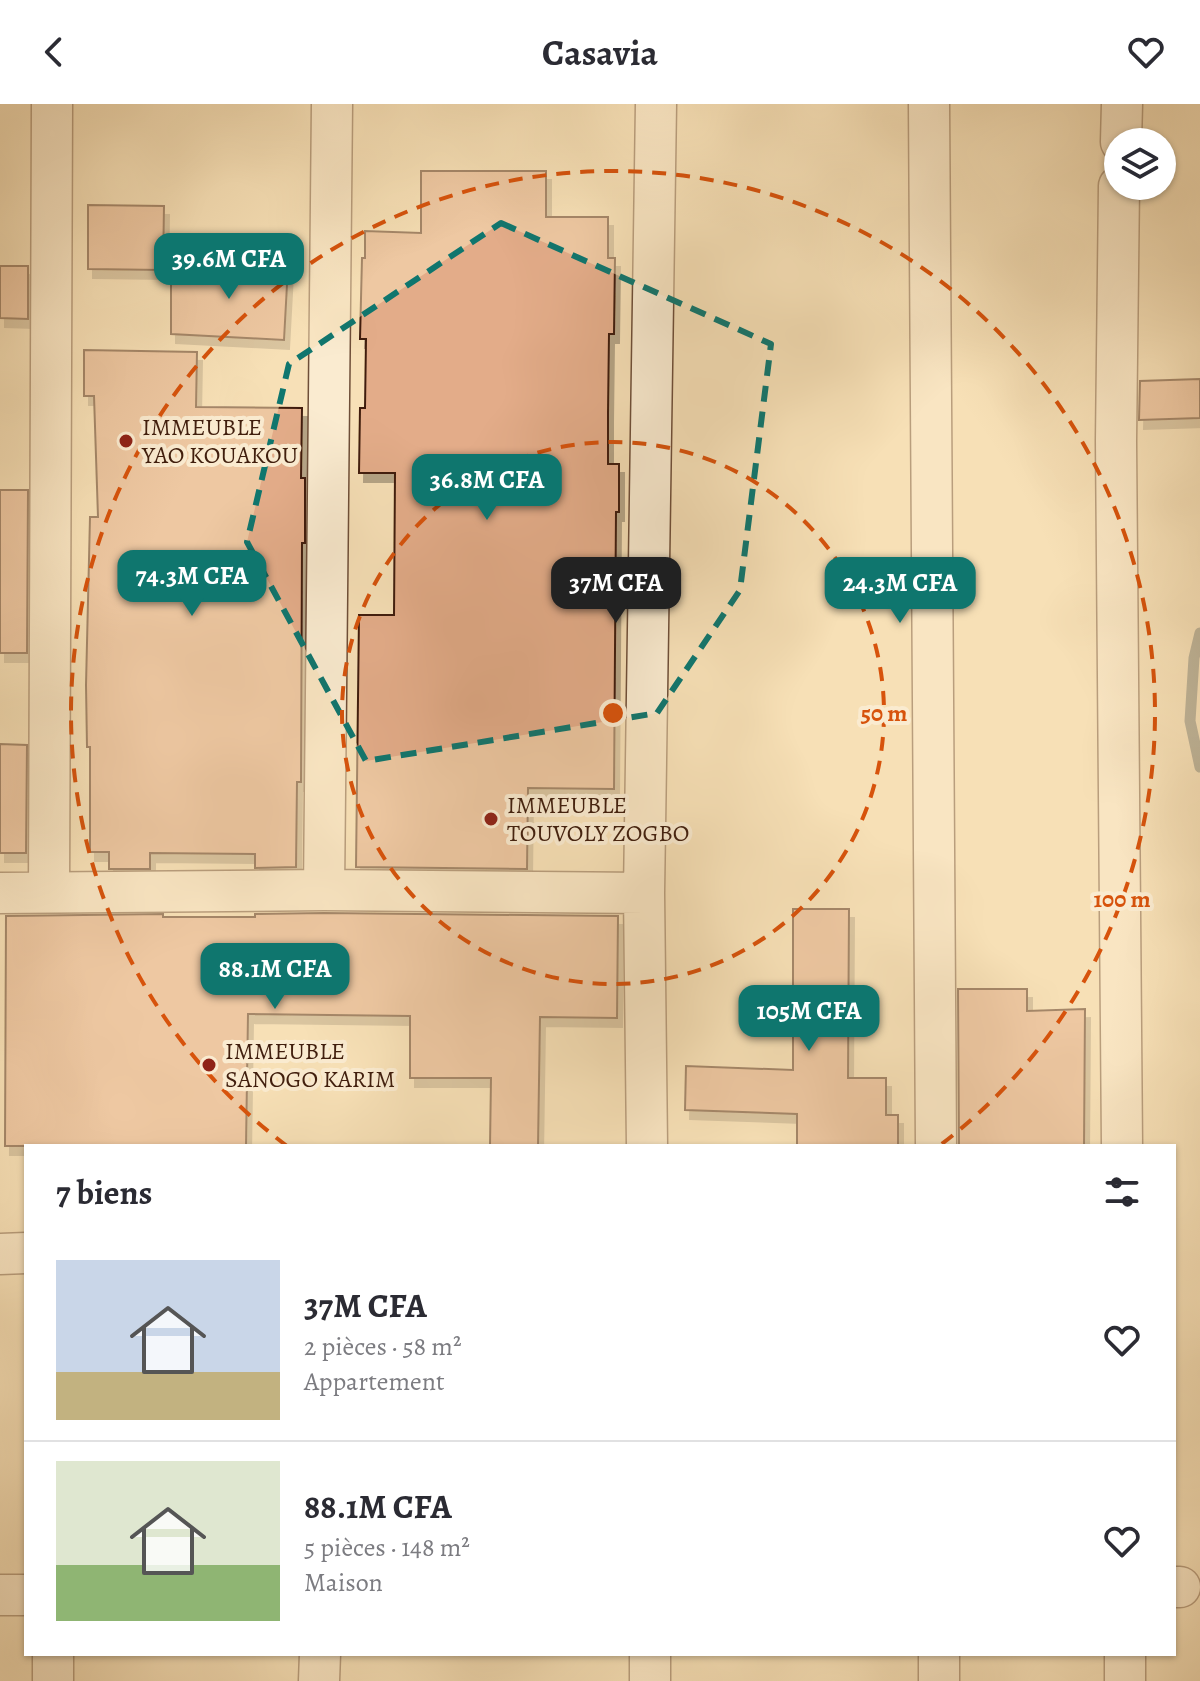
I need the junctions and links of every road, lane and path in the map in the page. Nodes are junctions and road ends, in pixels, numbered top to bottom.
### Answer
1 (52, 104) edge
2 (332, 104) edge
3 (656, 104) edge
4 (929, 104) edge
5 (1122, 104) edge
6 (1121, 128) edge
7 (1119, 200) edge
8 (324, 890) junction
9 (49, 892) junction
10 (0, 893) edge
11 (644, 893) junction
12 (647, 1144) edge
13 (936, 1144) edge
14 (1122, 1144) edge
15 (24, 1253) edge
16 (0, 1254) edge
17 (0, 1595) edge
18 (24, 1595) edge
19 (53, 1656) edge
20 (320, 1656) edge
21 (650, 1656) edge
22 (939, 1656) edge
23 (1125, 1656) edge
24 (53, 1681) edge
25 (319, 1681) edge
26 (650, 1681) edge
27 (939, 1681) edge
28 (1125, 1681) edge

1 - 9 street
2 - 8 street
3 - 11 street
4 - 13 street
5 - 6 street
7 - 14 street
8 - 9 street
8 - 11 street
9 - 10 street
11 - 12 street
15 - 16 street
17 - 18 street
19 - 24 street
20 - 25 street
21 - 26 street
22 - 27 street
23 - 28 street

